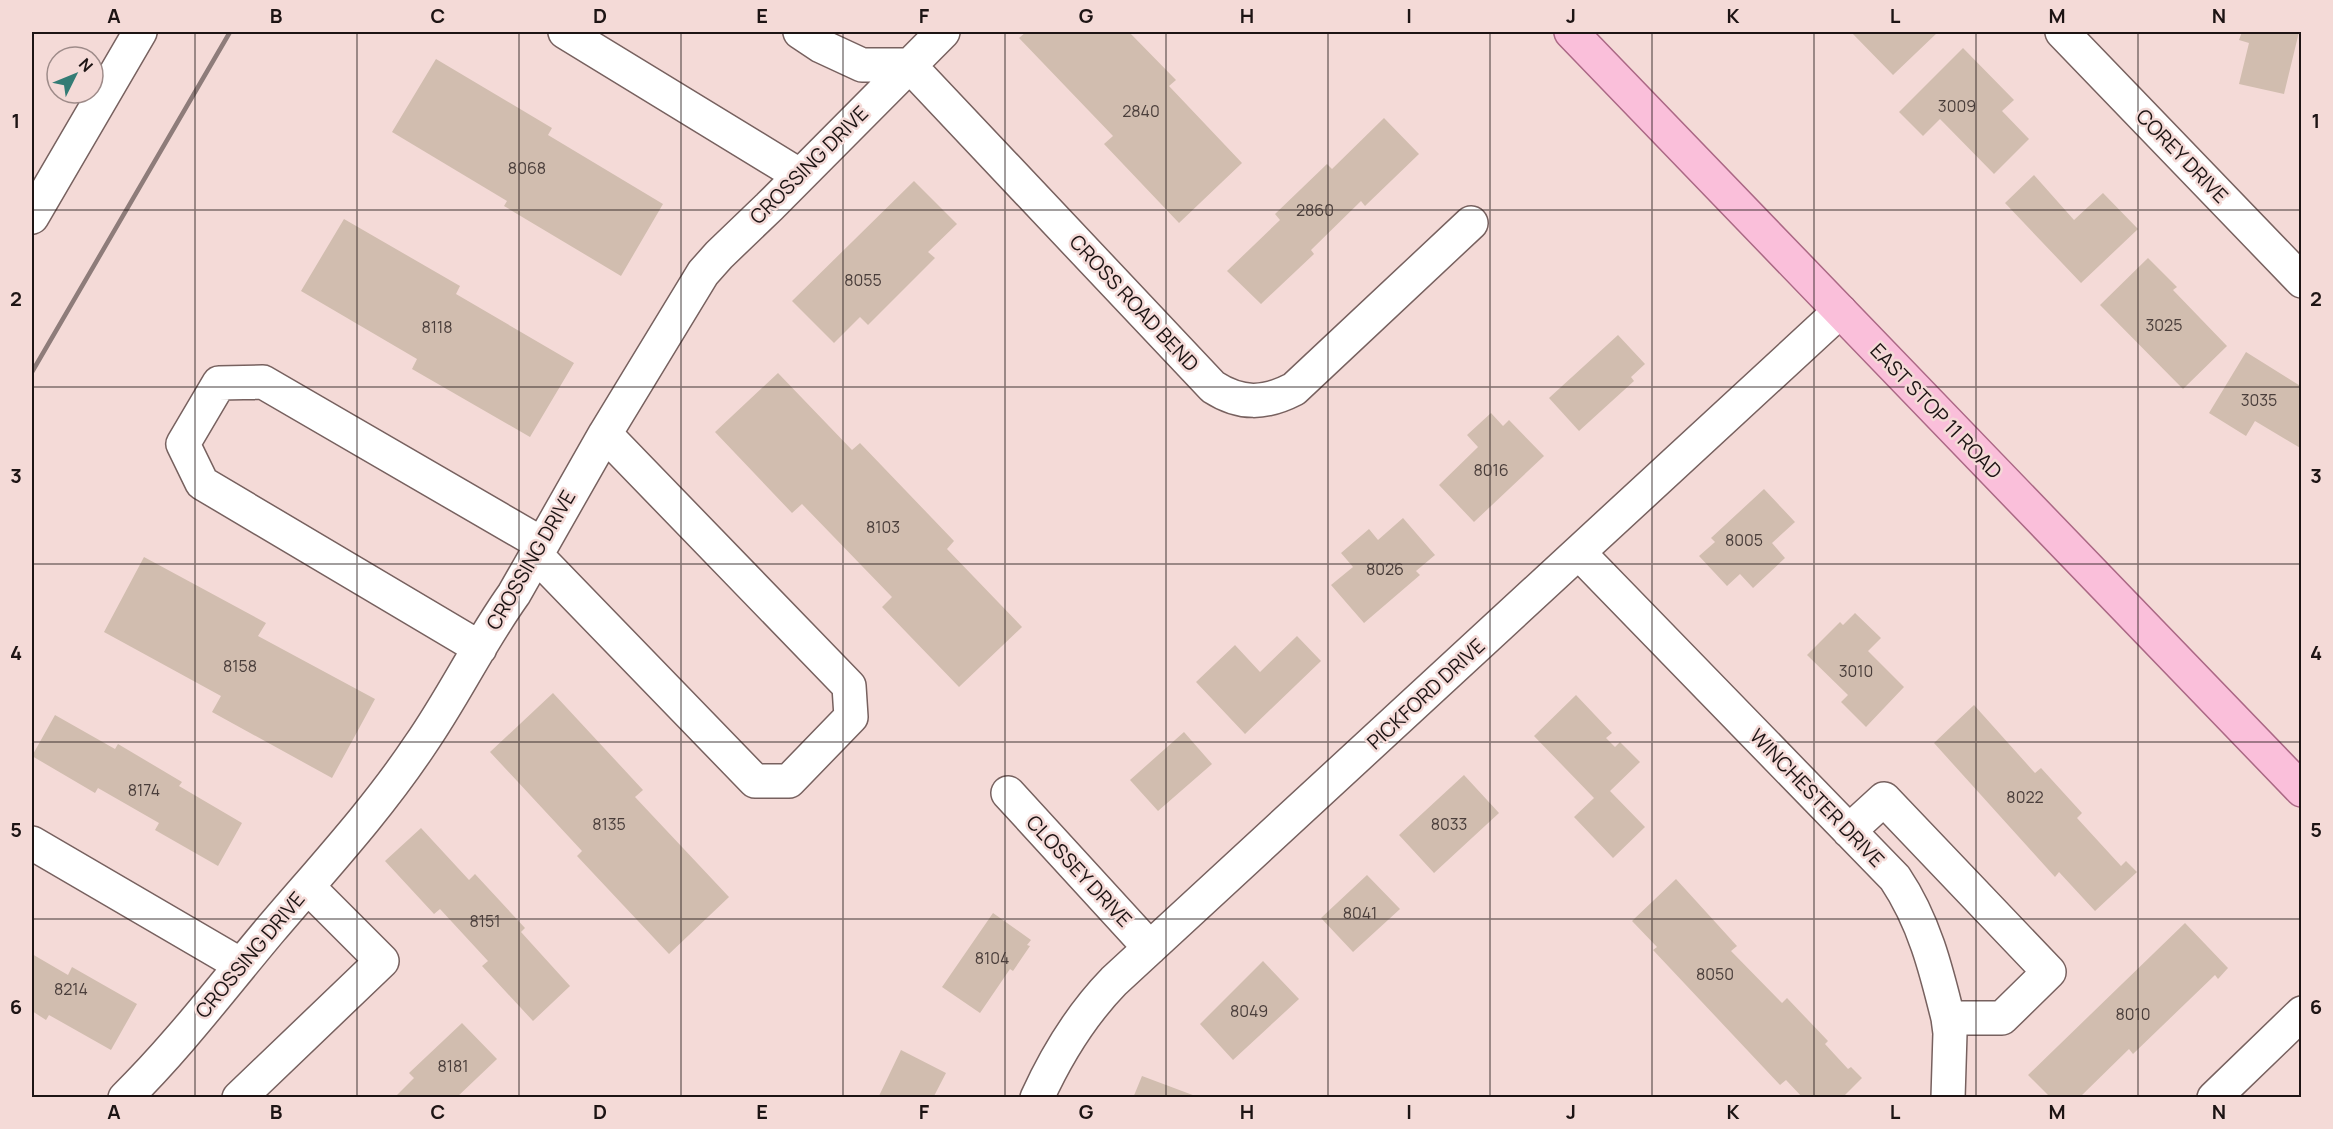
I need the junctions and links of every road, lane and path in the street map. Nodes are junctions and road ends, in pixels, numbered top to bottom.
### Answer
1 (140, 32) edge
2 (564, 32) edge
3 (800, 32) edge
4 (943, 32) edge
5 (1571, 32) edge
6 (2069, 34) edge
7 (909, 65) junction
8 (799, 175) junction
9 (32, 217) edge
10 (1471, 223) dead end
11 (2301, 281) edge
12 (1840, 311) junction
13 (605, 434) junction
14 (539, 550) junction
15 (1579, 553) junction
16 (480, 648) junction
17 (2301, 790) edge
18 (1008, 794) dead end
19 (1849, 831) junction
20 (32, 843) edge
21 (308, 887) junction
22 (1150, 948) junction
23 (241, 965) junction
24 (2301, 1014) edge
25 (1948, 1018) junction
26 (125, 1098) edge
27 (239, 1098) edge
28 (1037, 1098) edge
29 (1948, 1098) edge
30 (2214, 1098) edge

1 - 9 street
2 - 8 street
3 - 7 street
4 - 7 street, CROSSING DRIVE
5 - 12 main road, EAST STOP 11 ROAD
6 - 11 street, COREY DRIVE
7 - 8 street, CROSSING DRIVE
7 - 10 street, CROSS ROAD BEND
8 - 13 street, CROSSING DRIVE
12 - 15 street, PICKFORD DRIVE
12 - 17 main road, EAST STOP 11 ROAD
13 - 14 street, CROSSING DRIVE
13 - 14 street
14 - 16 street, CROSSING DRIVE
14 - 16 street
15 - 19 street, WINCHESTER DRIVE
15 - 22 street, PICKFORD DRIVE
16 - 21 street, CROSSING DRIVE
18 - 22 street, CLOSSEY DRIVE
19 - 25 street, WINCHESTER DRIVE
19 - 25 street
20 - 23 street
21 - 23 street, CROSSING DRIVE
21 - 27 street
22 - 28 street, PICKFORD DRIVE
23 - 26 street, CROSSING DRIVE
24 - 30 street
25 - 29 street, WINCHESTER DRIVE

